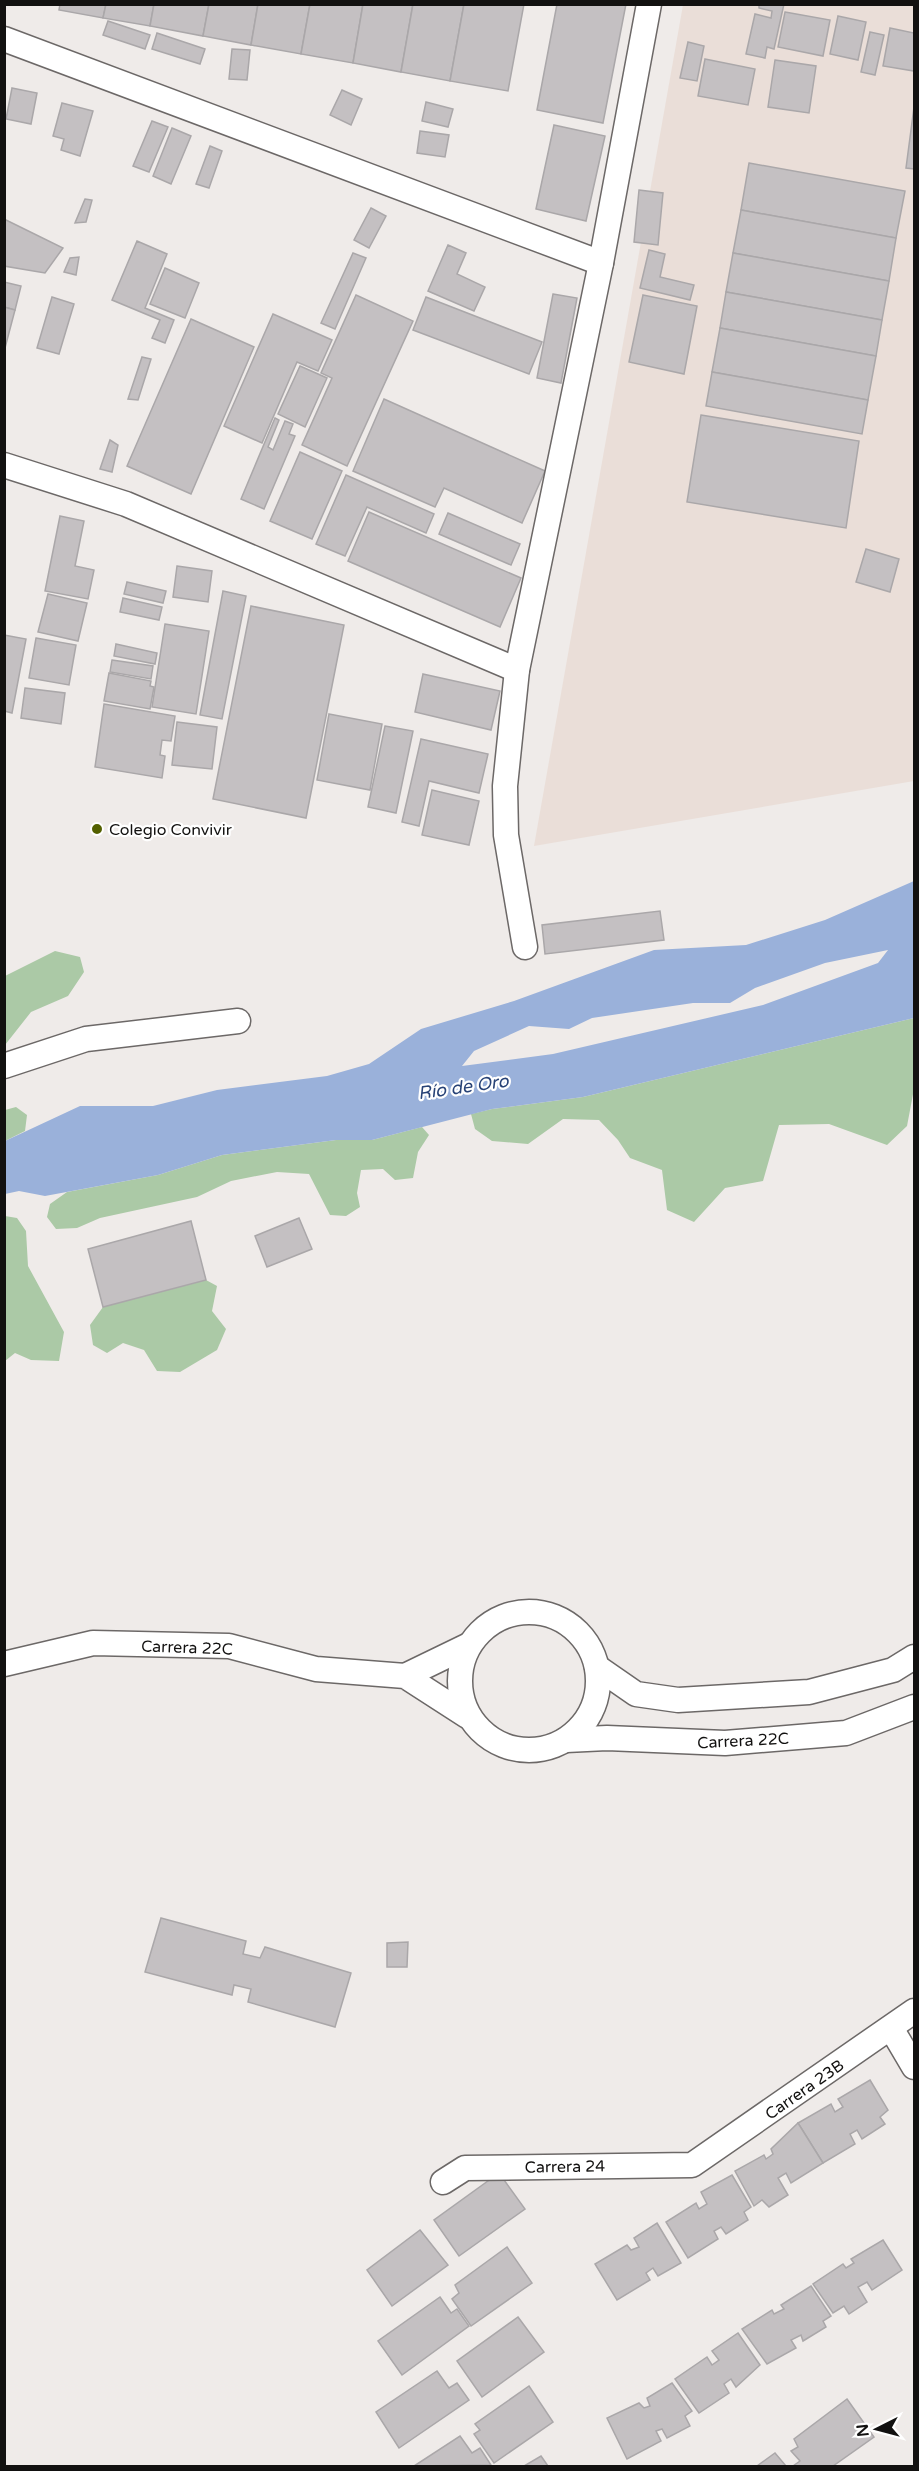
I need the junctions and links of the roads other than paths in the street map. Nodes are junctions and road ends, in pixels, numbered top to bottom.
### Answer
1 (649, 4) edge
2 (4, 39) edge
3 (601, 263) junction
4 (4, 465) edge
5 (517, 670) junction
6 (525, 947) dead end
7 (238, 1021) dead end
8 (4, 1066) edge
9 (469, 1645) junction
10 (915, 1657) edge
11 (4, 1664) edge
12 (597, 1667) junction
13 (405, 1676) junction
14 (915, 1707) edge
15 (467, 1716) junction
16 (566, 1740) junction
17 (915, 2012) edge
18 (891, 2028) junction
19 (915, 2067) edge
20 (692, 2165) joint
21 (442, 2182) dead end

1 - 3 street
2 - 3 street
3 - 5 street
4 - 5 street
5 - 6 street
7 - 8 street
9 - 12 street
9 - 13 street
9 - 15 street
10 - 12 street
11 - 13 street, Carrera 22C
12 - 16 street
13 - 15 street, Carrera 22C
14 - 16 street, Carrera 22C
15 - 16 street
17 - 18 street, Carrera 23B
18 - 19 street
18 - 20 street, Carrera 23B
20 - 21 street, Carrera 24

